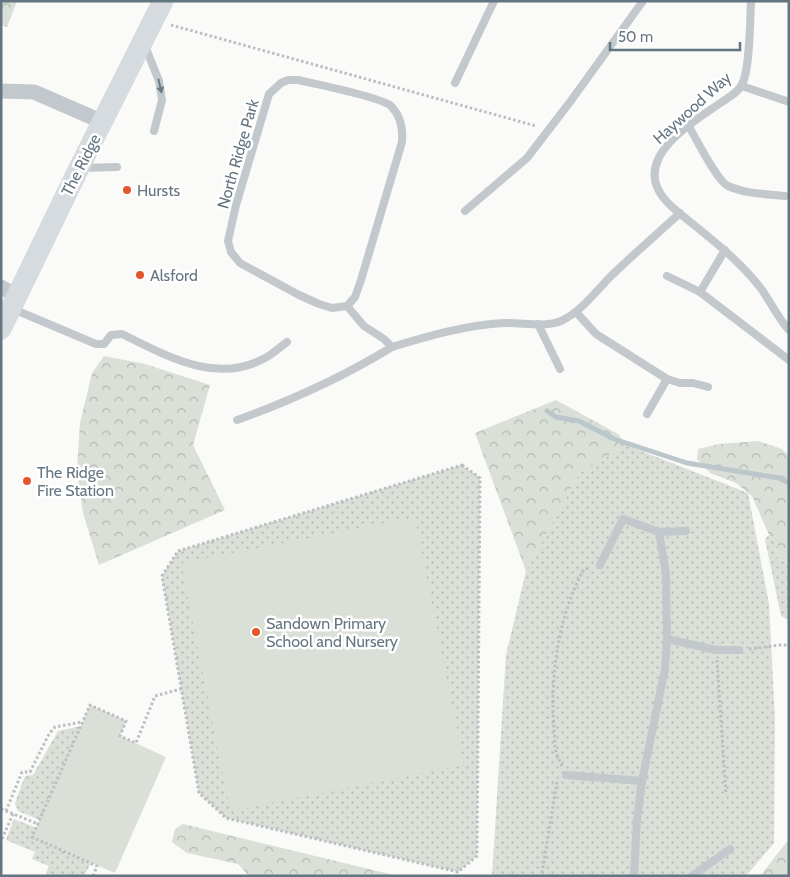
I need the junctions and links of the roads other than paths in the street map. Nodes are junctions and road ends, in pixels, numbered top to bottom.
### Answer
1 (494, 1) edge
2 (643, 1) edge
3 (751, 1) edge
4 (159, 10) edge
5 (143, 42) junction
6 (455, 83) dead end
7 (742, 86) junction
8 (1, 91) edge
9 (789, 102) edge
10 (103, 122) junction
11 (688, 126) junction
12 (154, 131) dead end
13 (117, 167) dead end
14 (79, 168) junction
15 (785, 196) dead end
16 (465, 211) dead end
17 (680, 213) junction
18 (725, 250) junction
19 (667, 276) dead end
20 (700, 292) junction
21 (10, 297) edge
22 (347, 306) junction
23 (576, 312) junction
24 (538, 324) junction
25 (1, 329) edge
26 (789, 330) edge
27 (287, 342) dead end
28 (392, 347) junction
29 (789, 360) edge
30 (560, 370) dead end
31 (667, 379) junction
32 (708, 387) dead end
33 (647, 414) dead end
34 (237, 420) dead end
35 (659, 532) junction
36 (686, 532) dead end
37 (600, 565) road end
38 (667, 639) junction
39 (739, 650) road end
40 (566, 775) road end
41 (642, 781) junction
42 (730, 849) dead end
43 (634, 876) edge
44 (692, 876) edge

1 - 6 lane
2 - 16 lane
3 - 7 lane, Haywood Way
4 - 5 main road, The Ridge
5 - 10 main road, The Ridge
5 -> 12 lane
7 - 9 lane
7 - 11 lane, Haywood Way
8 - 10 street
10 - 14 main road, The Ridge
11 - 15 lane
11 - 17 lane, Haywood Way
13 - 14 lane
14 - 21 main road, The Ridge
17 - 18 lane, Haywood Way
17 - 23 lane
18 - 20 lane
18 - 26 lane, Haywood Way
19 - 20 lane
20 - 29 lane
21 - 25 main road, The Ridge
21 - 27 lane
22 - 22 lane, North Ridge Park
22 - 28 lane
23 - 24 lane
23 - 31 lane
24 - 28 lane
24 - 30 lane
28 - 34 lane
31 - 32 lane
31 - 33 lane
35 - 36 lane
35 - 37 lane
35 - 38 lane
38 - 39 lane
38 - 41 lane
40 - 41 lane
41 - 43 lane
42 - 44 lane

